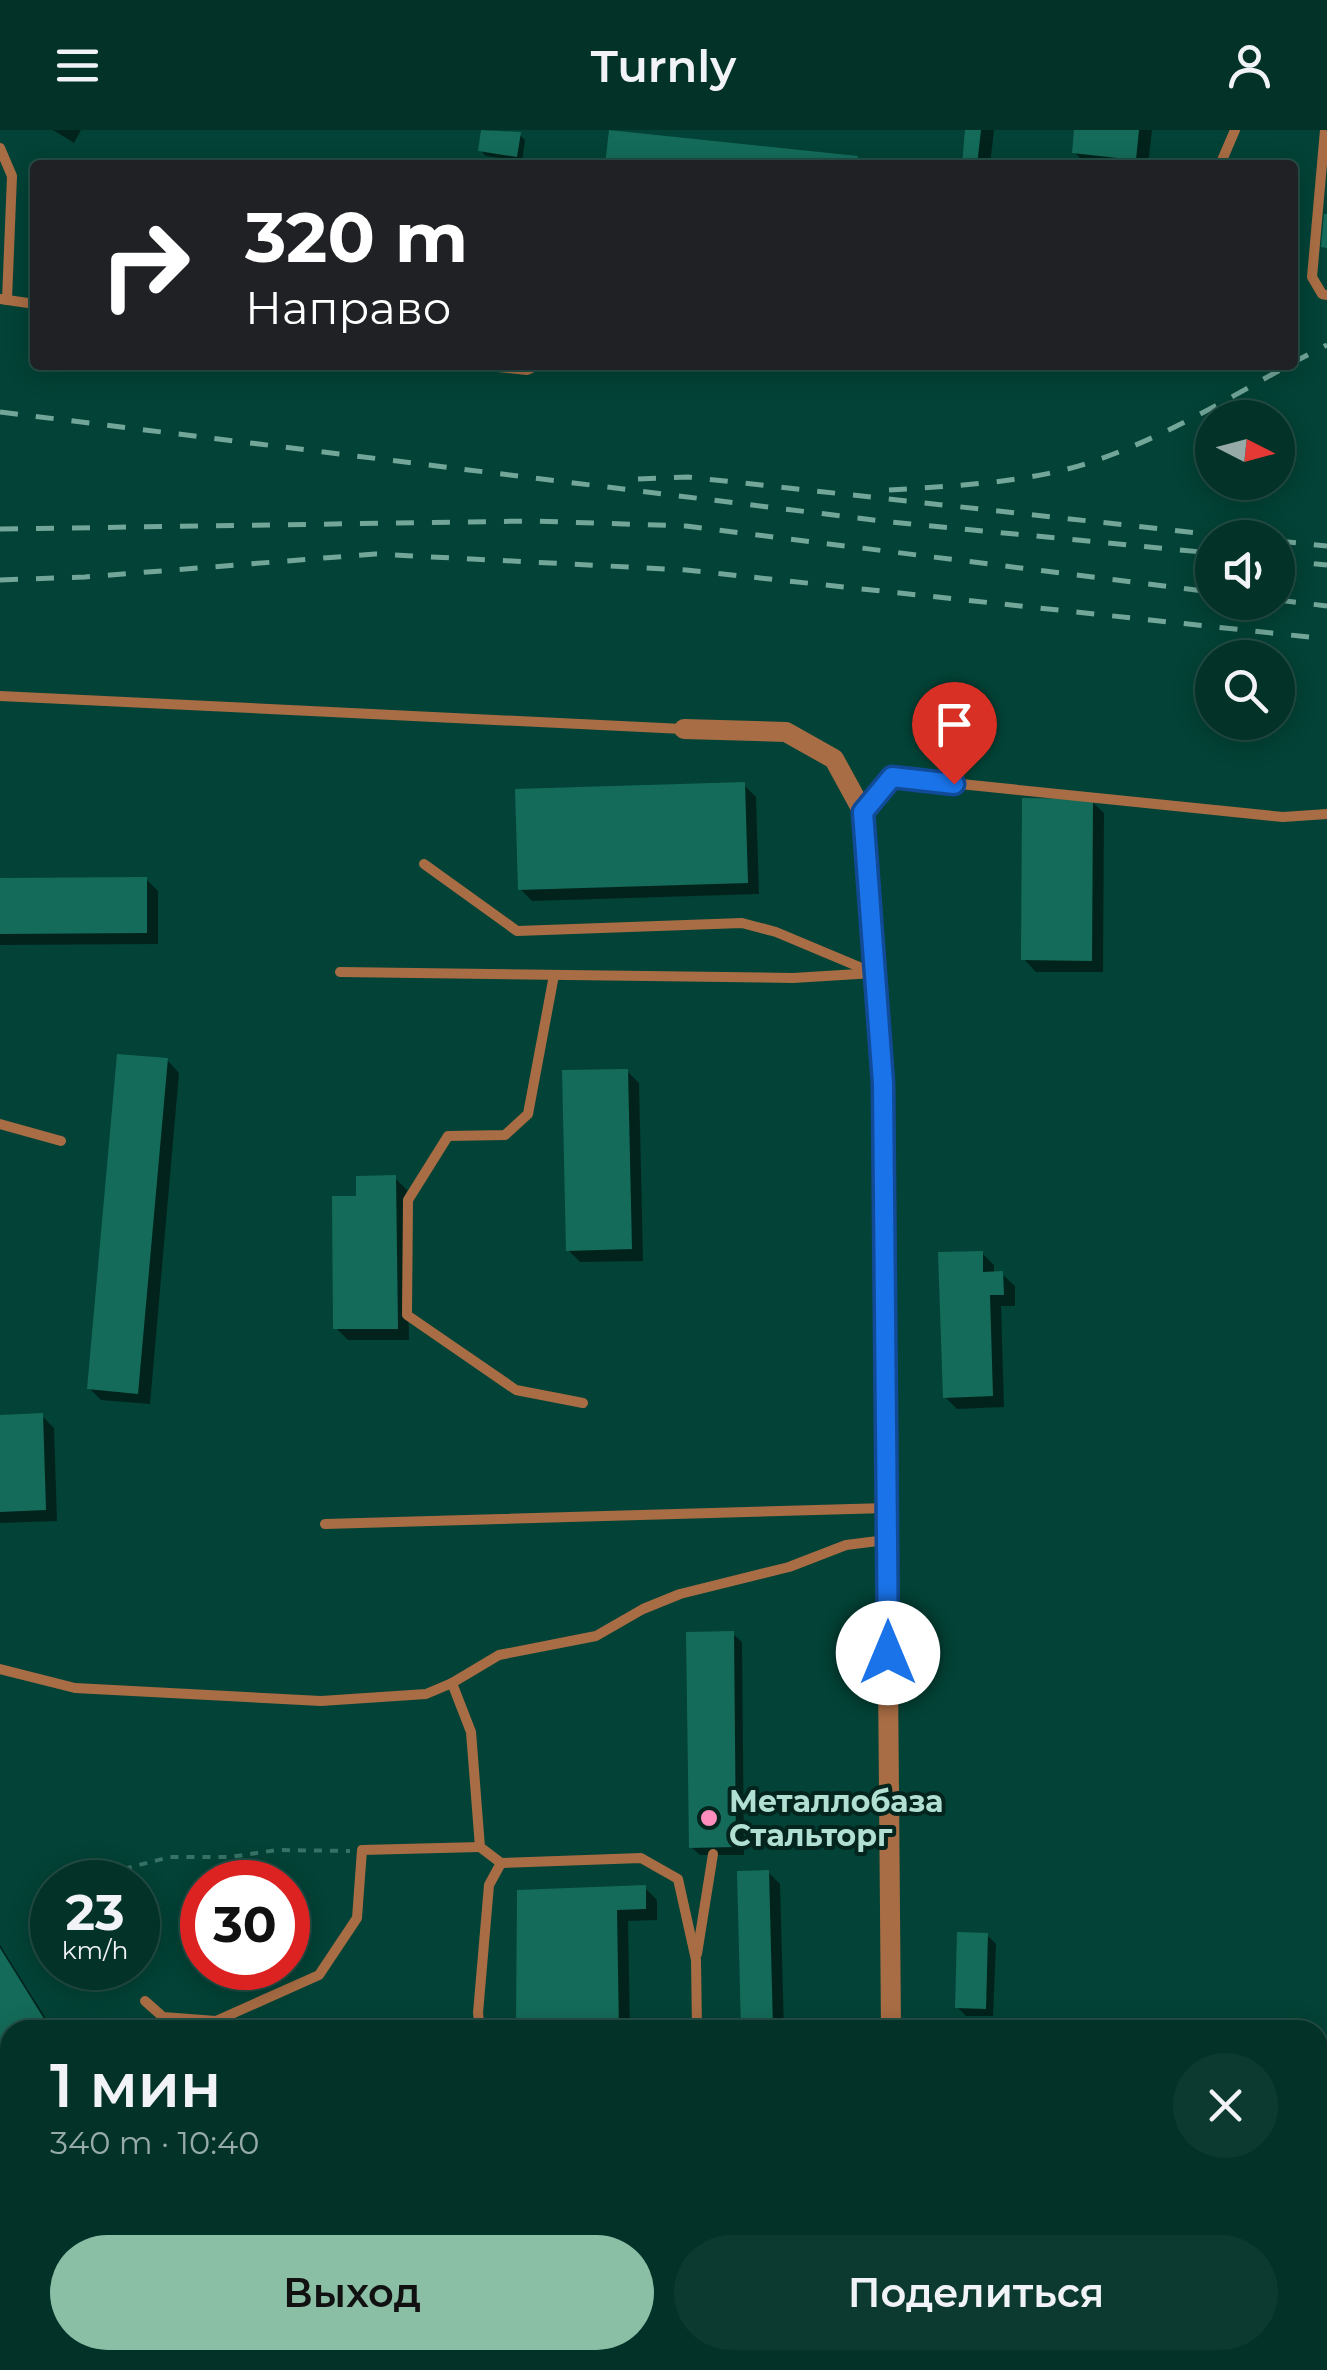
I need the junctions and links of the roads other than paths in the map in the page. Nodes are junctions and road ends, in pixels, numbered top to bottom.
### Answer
1 (1235, 130) edge
2 (1325, 130) edge
3 (0, 148) edge
4 (1222, 160) edge
5 (1327, 294) edge
6 (4, 299) edge
7 (30, 303) edge
8 (0, 696) edge
9 (684, 729) joint
10 (863, 812) junction
11 (1327, 814) edge
12 (424, 864) dead end
13 (340, 972) dead end
14 (875, 973) junction
15 (554, 975) junction
16 (0, 1124) edge
17 (61, 1141) dead end
18 (582, 1404) dead end
19 (886, 1508) junction
20 (326, 1524) dead end
21 (887, 1540) junction
22 (0, 1669) edge
23 (452, 1684) junction
24 (480, 1847) junction
25 (713, 1854) dead end
26 (501, 1863) junction
27 (696, 1960) junction
28 (145, 2001) dead end
29 (203, 2020) edge
30 (218, 2020) edge
31 (479, 2020) edge
32 (697, 2020) edge
33 (891, 2020) edge

1 - 4 lane
2 - 5 lane
3 - 6 lane
6 - 7 lane
8 - 9 lane
9 - 10 street
10 - 11 lane
10 - 14 street
12 - 14 lane
13 - 15 lane
14 - 15 lane
14 - 19 street
15 - 18 lane
16 - 17 lane
19 - 20 lane
19 - 21 street
21 - 23 lane
21 - 33 street
22 - 23 lane
23 - 24 lane
24 - 26 lane
24 - 30 lane
25 - 27 lane
26 - 27 lane
26 - 31 lane
27 - 32 lane
28 - 29 lane

